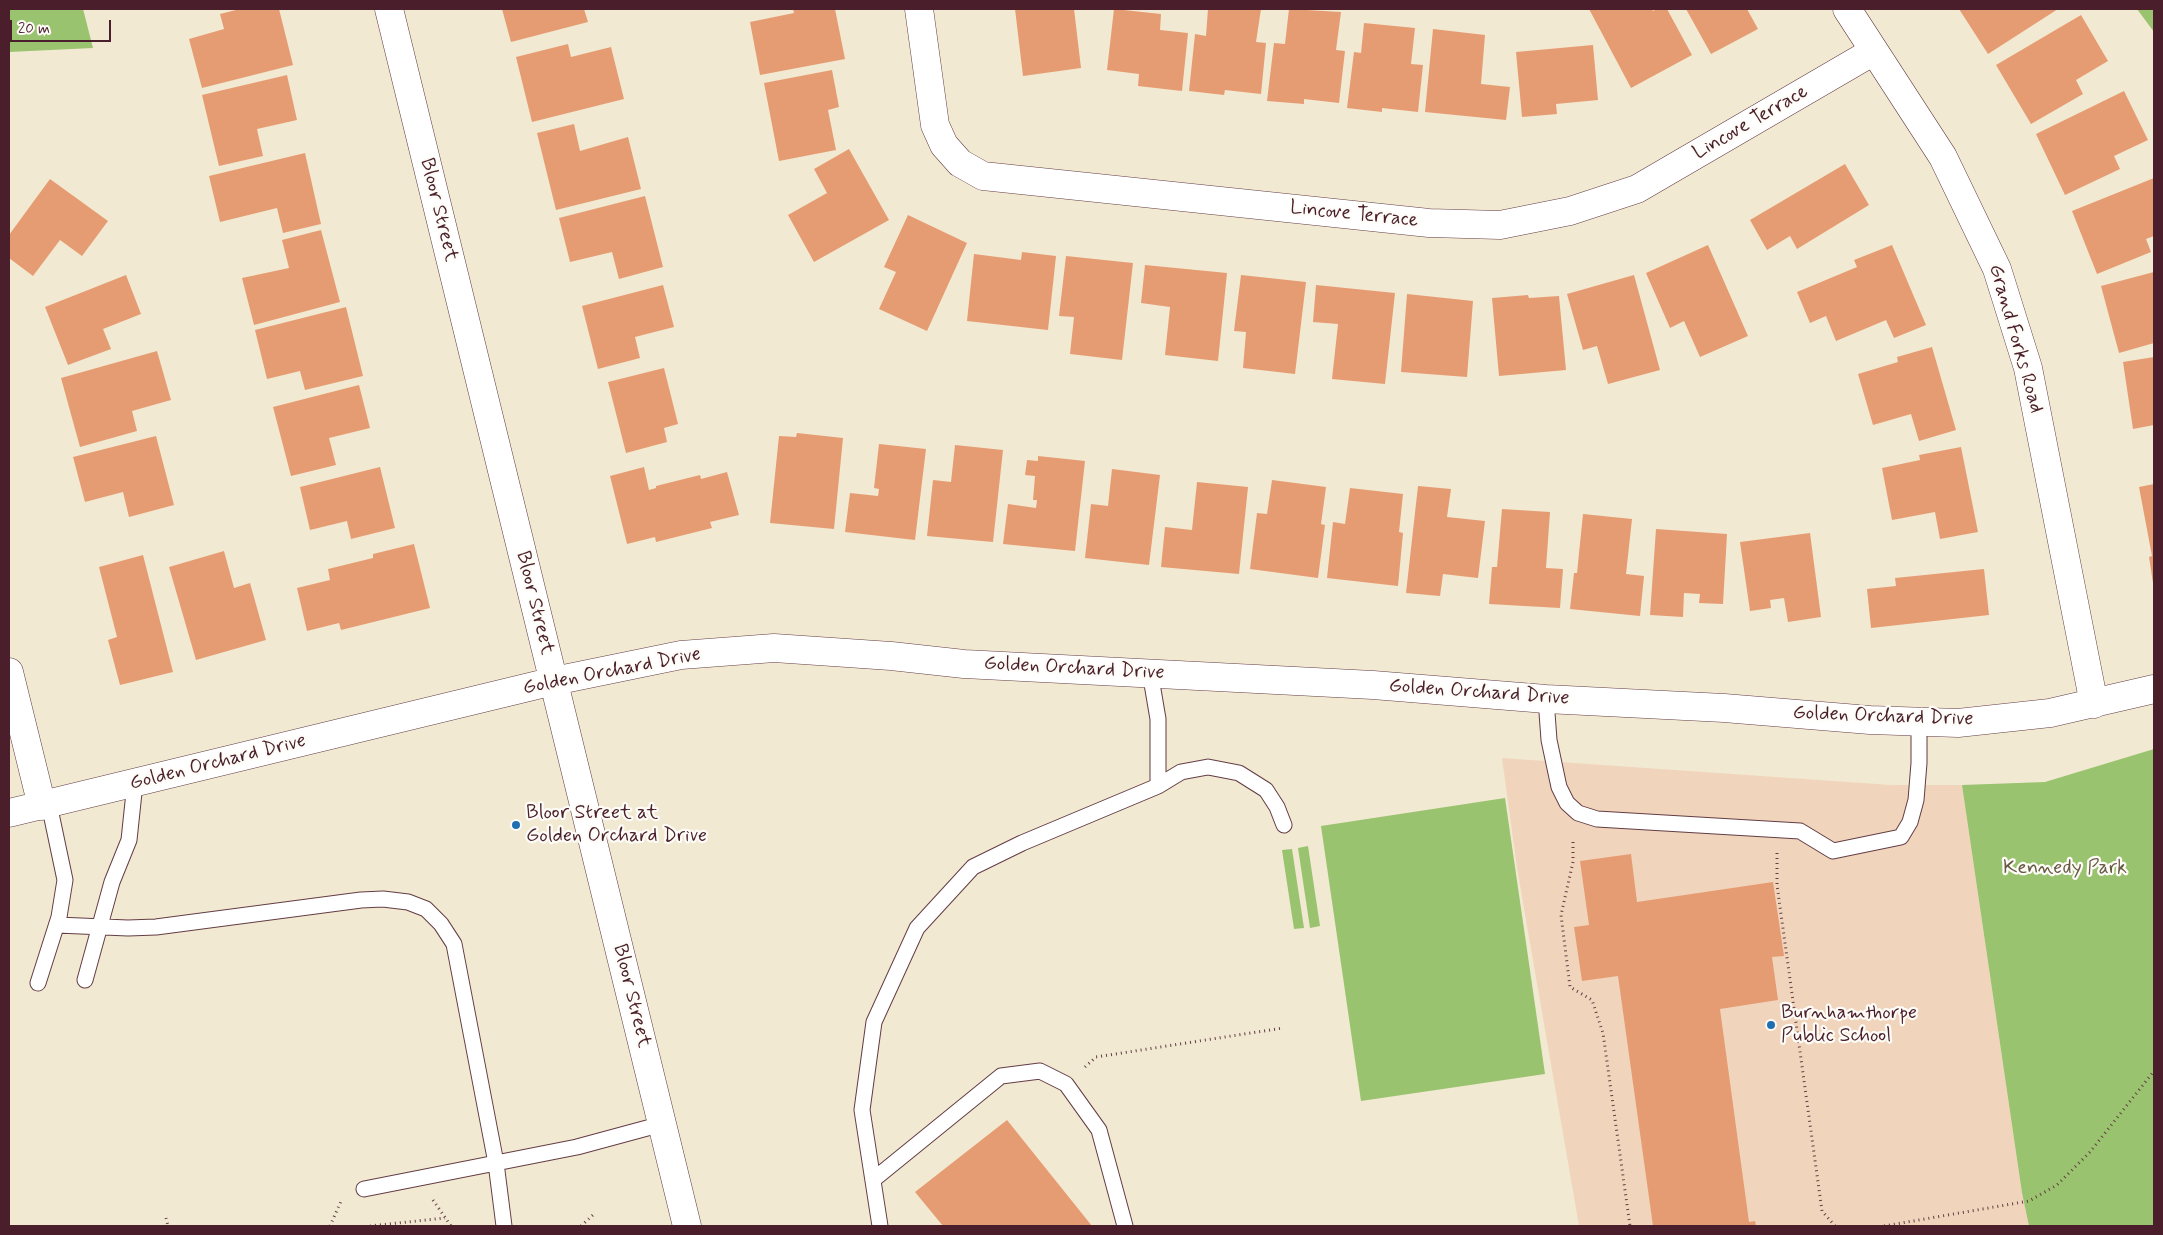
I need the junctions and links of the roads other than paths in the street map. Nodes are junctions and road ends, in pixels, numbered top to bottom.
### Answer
1 (389, 9) edge
2 (919, 9) edge
3 (1847, 9) edge
4 (1874, 52) junction
5 (9, 672) edge
6 (1150, 672) junction
7 (554, 681) junction
8 (2154, 689) edge
9 (1546, 699) junction
10 (2094, 704) junction
11 (1919, 721) junction
12 (135, 783) junction
13 (1158, 786) junction
14 (45, 805) junction
15 (9, 813) edge
16 (1284, 825) dead end
17 (57, 925) junction
18 (100, 927) junction
19 (86, 980) dead end
20 (38, 983) dead end
21 (662, 1124) junction
22 (496, 1163) junction
23 (873, 1180) junction
24 (364, 1189) dead end
25 (504, 1226) edge
26 (687, 1226) edge
27 (880, 1226) edge
28 (1125, 1226) edge

1 - 7 street, Bloor Street
2 - 4 street, Lincove Terrace
3 - 4 street, Grand Forks Road
4 - 10 street, Grand Forks Road
5 - 14 street
6 - 7 street, Golden Orchard Drive
6 - 9 street, Golden Orchard Drive
6 - 13 lane
7 - 12 street, Golden Orchard Drive
7 - 21 street, Bloor Street
8 - 10 street, Golden Orchard Drive
9 - 11 street, Golden Orchard Drive
9 - 11 lane
10 - 11 street, Golden Orchard Drive
12 - 14 street, Golden Orchard Drive
12 - 18 lane
13 - 16 lane
13 - 23 lane
14 - 15 street, Golden Orchard Drive
14 - 17 lane
17 - 18 lane
17 - 20 lane
18 - 19 lane
18 - 22 lane
21 - 22 lane
21 - 26 street, Bloor Street
22 - 24 lane
22 - 25 lane
23 - 27 lane
23 - 28 lane

